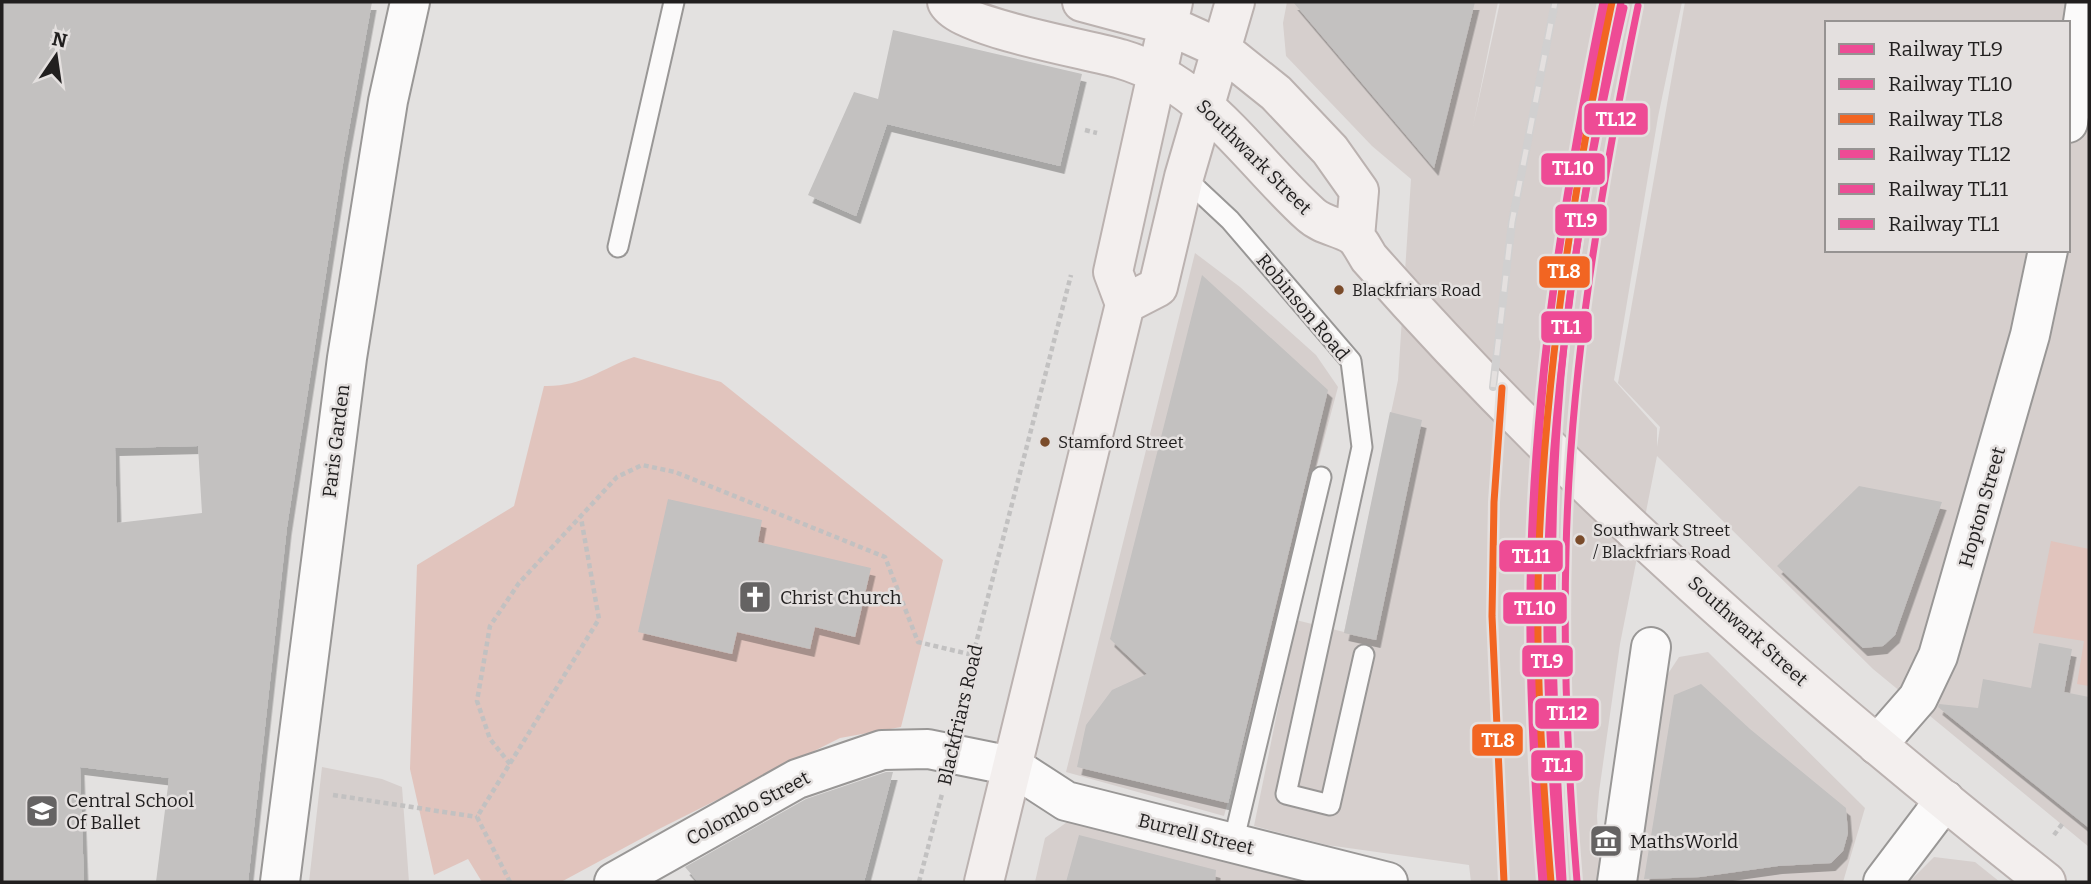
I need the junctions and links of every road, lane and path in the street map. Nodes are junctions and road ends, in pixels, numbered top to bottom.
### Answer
1 (410, 2) edge
2 (674, 2) edge
3 (947, 2) edge
4 (1082, 2) edge
5 (1235, 2) edge
6 (2085, 2) edge
7 (1171, 13) edge
8 (1221, 49) junction
9 (1157, 71) junction
10 (1204, 104) junction
11 (2070, 109) edge
12 (1085, 130) dead end
13 (1097, 133) dead end
14 (1184, 177) junction
15 (1355, 237) junction
16 (618, 247) dead end
17 (2048, 252) edge
18 (1073, 266) dead end
19 (1125, 304) junction
20 (1321, 477) dead end
21 (581, 517) junction
22 (1651, 647) dead end
23 (973, 655) junction
24 (1364, 655) dead end
25 (1877, 745) junction
26 (953, 752) junction
27 (510, 764) junction
28 (1012, 766) junction
29 (291, 789) junction
30 (1945, 800) junction
31 (477, 817) junction
32 (1233, 843) junction
33 (280, 882) edge
34 (510, 882) edge
35 (614, 882) edge
36 (919, 882) edge
37 (984, 882) edge
38 (1388, 882) edge
39 (1617, 882) edge
40 (1883, 882) edge
41 (2046, 882) edge

1 - 29 street, Paris Garden
2 - 16 lane
3 - 9 main road
4 - 7 main road
5 - 8 main road
6 - 11 street
7 - 8 main road
7 - 9 main road
8 - 10 main road
8 - 15 main road
9 - 10 main road, Southwark Street
9 - 19 main road
10 - 14 main road
10 - 15 main road, Southwark Street
12 - 13 path
14 - 19 main road
14 - 24 lane, Robinson Road
15 - 25 main road, Southwark Street
17 - 25 street, Hopton Street
18 - 23 path, Blackfriars Road
19 - 28 main road
20 - 32 lane
21 - 23 path
21 - 27 path
21 - 27 path
22 - 39 street
23 - 26 path, Blackfriars Road
25 - 30 main road, Southwark Street
26 - 28 street, Colombo Street
26 - 35 street, Colombo Street
26 - 36 path, Blackfriars Road
27 - 31 path
28 - 32 street, Burrell Street
28 - 37 main road
29 - 31 path
29 - 33 street, Paris Garden
30 - 40 street
30 - 41 main road, Southwark Street
31 - 34 path
32 - 38 street, Burrell Street

